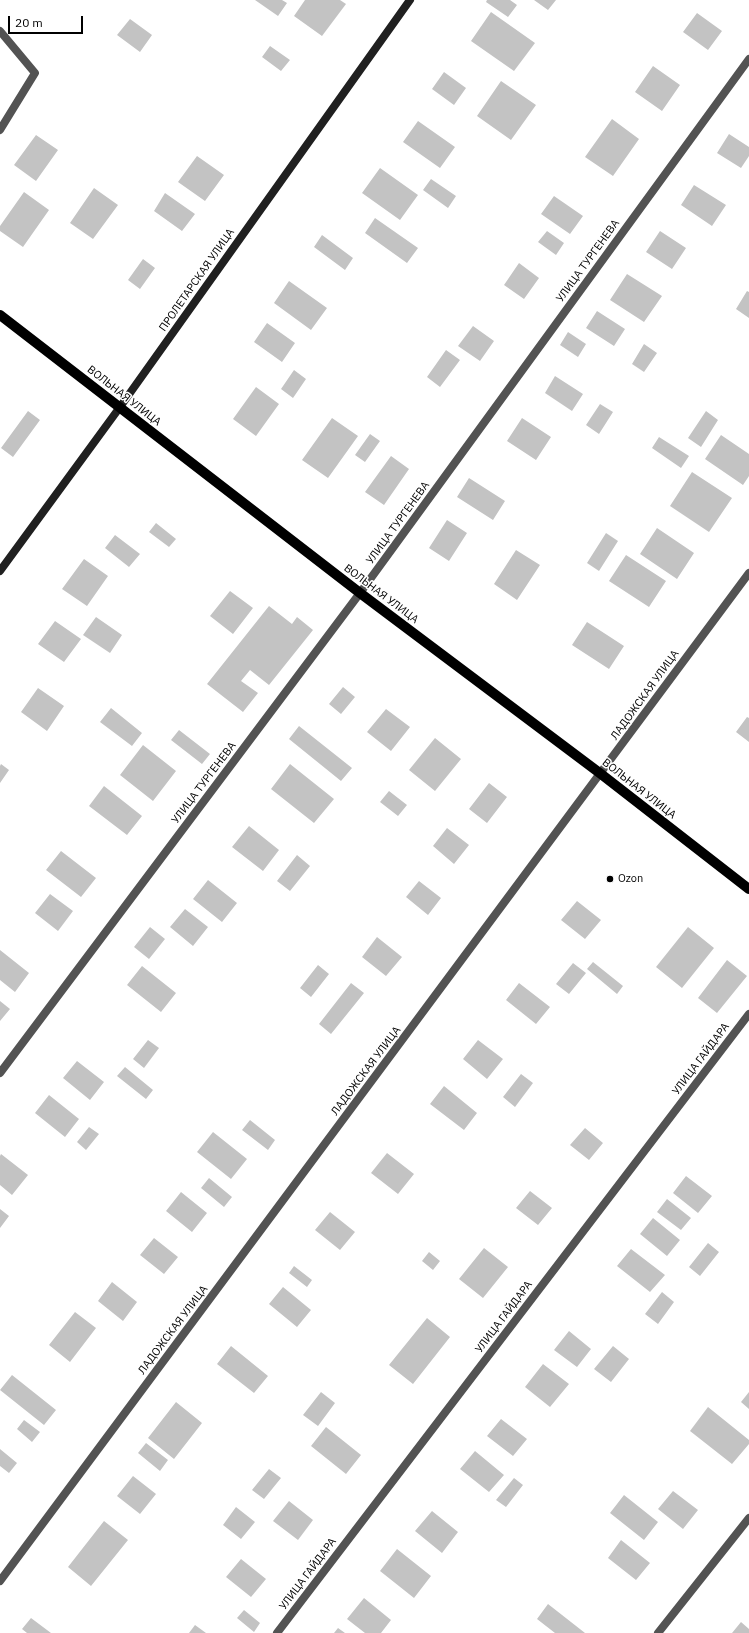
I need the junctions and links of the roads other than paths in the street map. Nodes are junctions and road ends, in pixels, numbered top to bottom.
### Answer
1 (410, 0) edge
2 (0, 31) edge
3 (749, 59) edge
4 (0, 130) edge
5 (0, 315) edge
6 (120, 407) junction
7 (0, 571) edge
8 (749, 573) edge
9 (360, 594) junction
10 (601, 774) junction
11 (749, 889) edge
12 (749, 1014) edge
13 (0, 1072) edge
14 (749, 1518) edge
15 (0, 1581) edge
16 (277, 1633) edge
17 (658, 1633) edge

1 - 6 street, ПРОЛЕТАРСКАЯ УЛИЦА
2 - 4 street
3 - 9 street, УЛИЦА ТУРГЕНЕВА
5 - 6 main road, ВОЛЬНАЯ УЛИЦА
6 - 7 street, ПРОЛЕТАРСКАЯ УЛИЦА
6 - 9 main road, ВОЛЬНАЯ УЛИЦА
8 - 10 street, ЛАДОЖСКАЯ УЛИЦА
9 - 10 main road, ВОЛЬНАЯ УЛИЦА
9 - 13 street, УЛИЦА ТУРГЕНЕВА
10 - 11 main road, ВОЛЬНАЯ УЛИЦА
10 - 15 street, ЛАДОЖСКАЯ УЛИЦА
12 - 16 street, УЛИЦА ГАЙДАРА
14 - 17 street

